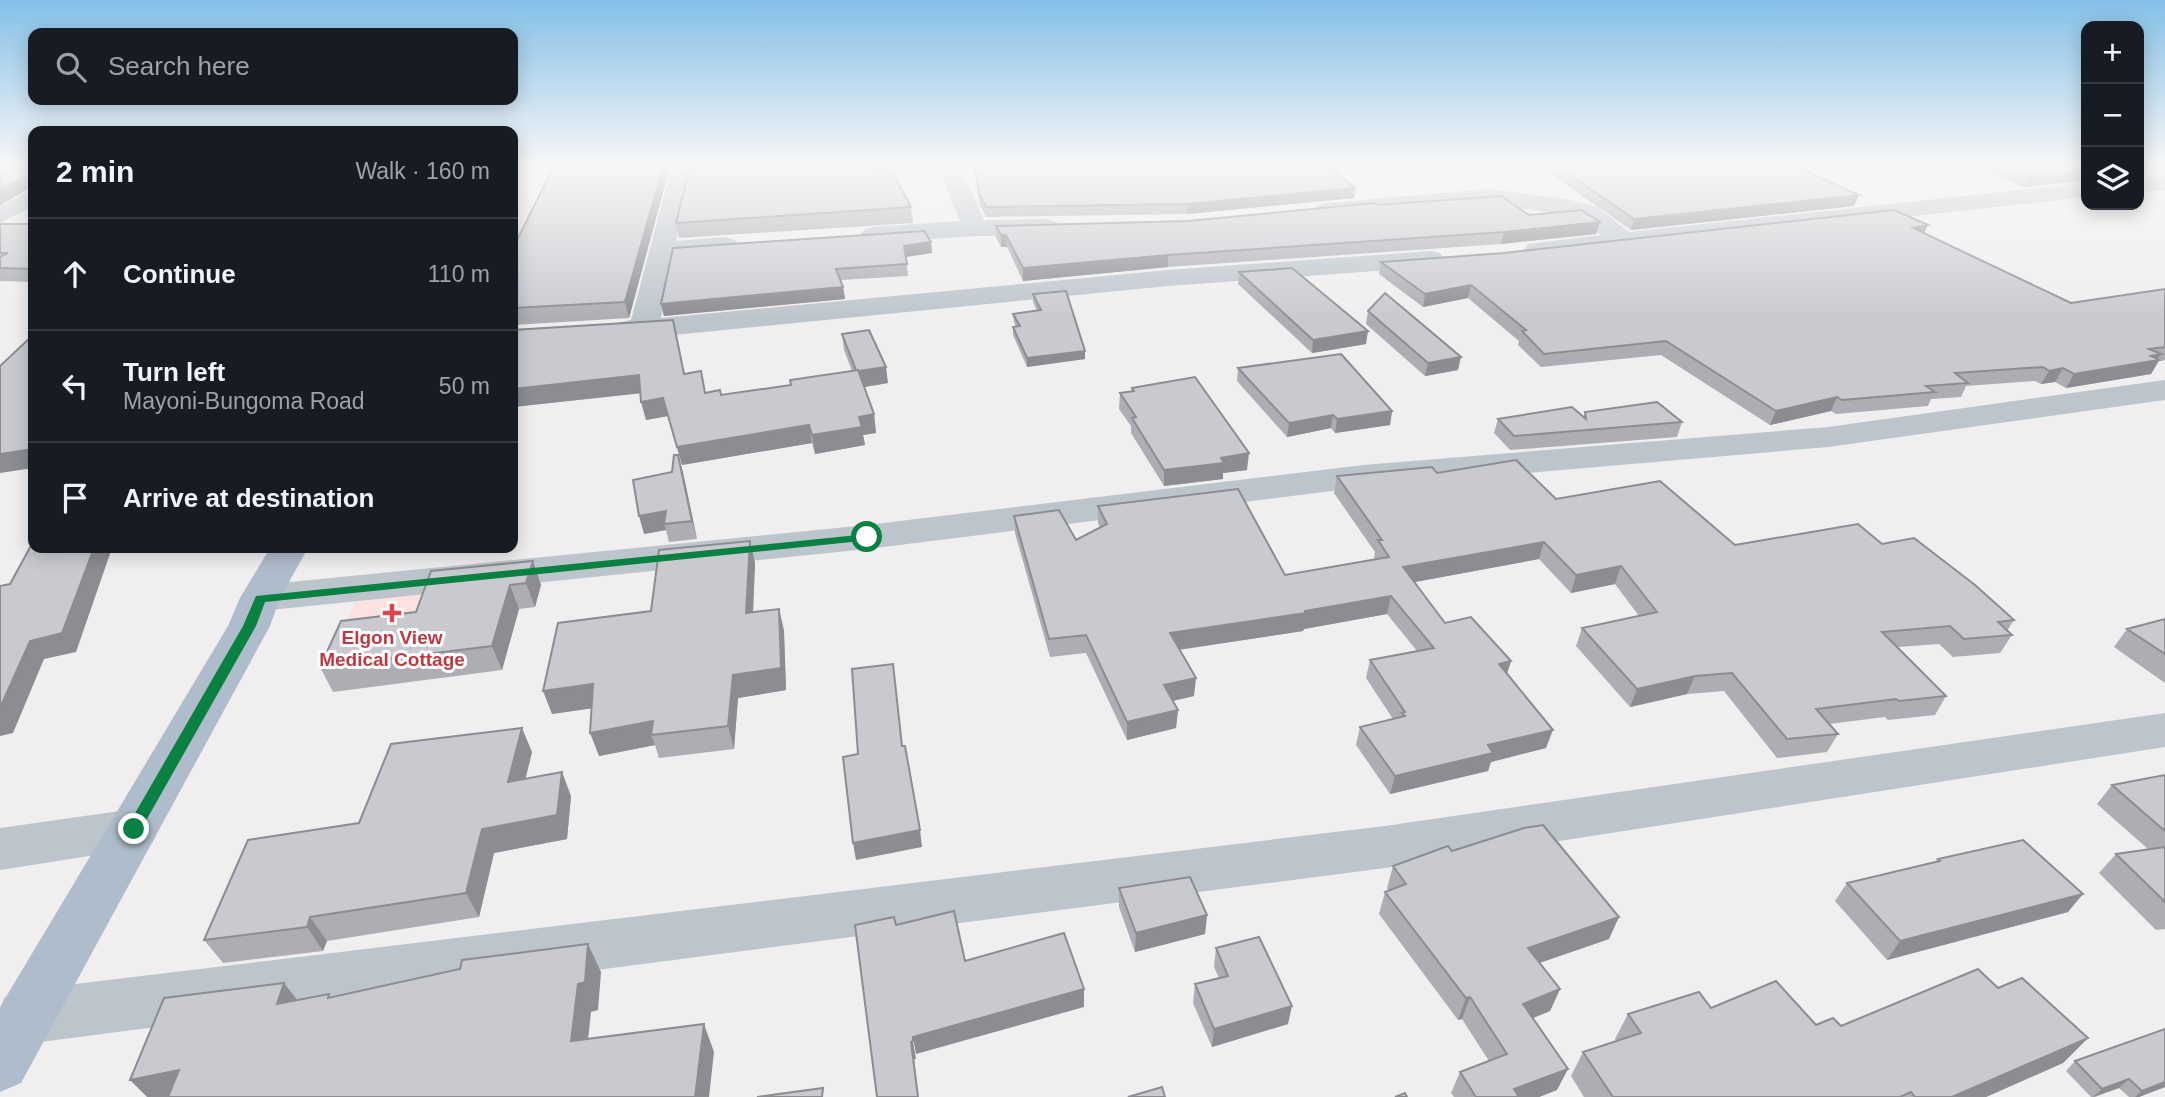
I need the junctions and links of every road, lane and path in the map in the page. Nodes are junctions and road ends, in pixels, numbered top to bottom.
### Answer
1 (670, 217) edge
2 (970, 217) edge
3 (1594, 217) edge
4 (1834, 217) edge
5 (1068, 226) edge
6 (975, 228) junction
7 (852, 236) edge
8 (1623, 240) junction
9 (757, 243) edge
10 (661, 250) junction
11 (1514, 253) edge
12 (1459, 257) edge
13 (644, 329) junction
14 (592, 332) edge
15 (2165, 390) edge
16 (286, 553) edge
17 (260, 598) junction
18 (2165, 730) edge
19 (134, 829) junction
20 (0, 849) edge
21 (25, 1017) junction
22 (0, 1063) edge

1 - 10 street
2 - 6 street
3 - 8 street
4 - 8 street
5 - 6 street
6 - 7 street
8 - 11 street
9 - 10 street
10 - 13 street
12 - 13 street
13 - 14 street
15 - 17 street
16 - 17 main road
17 - 19 main road
18 - 21 street
19 - 20 street
19 - 21 main road
21 - 22 main road

